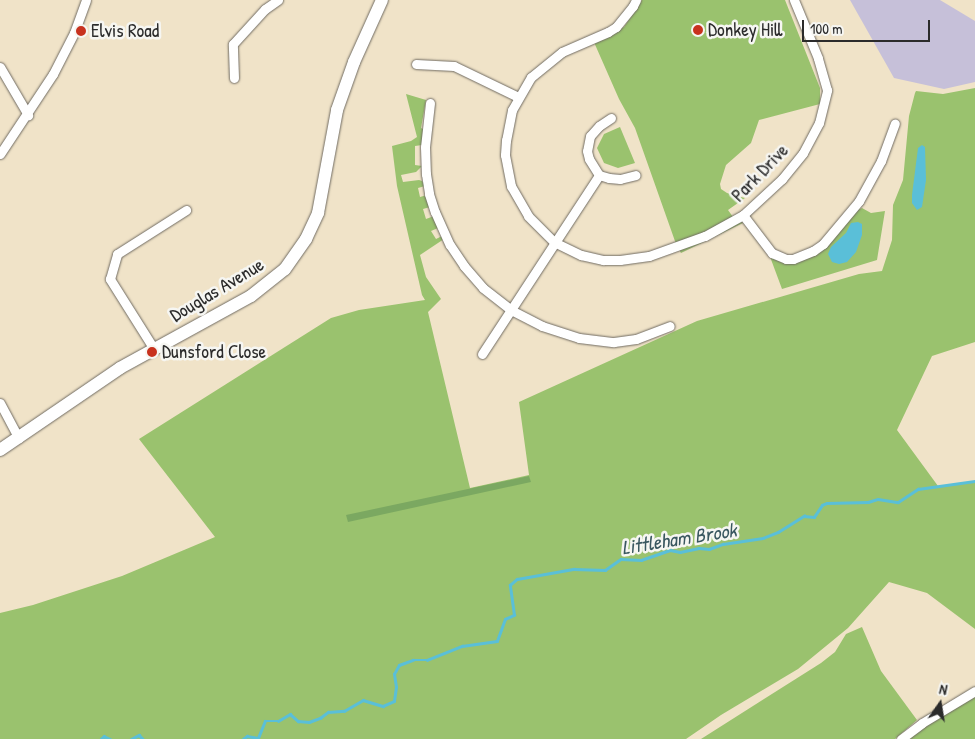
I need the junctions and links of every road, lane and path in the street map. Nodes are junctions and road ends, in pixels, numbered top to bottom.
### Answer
1 (86, 0) edge
2 (278, 0) edge
3 (382, 0) edge
4 (636, 0) edge
5 (794, 0) edge
6 (416, 64) dead end
7 (0, 66) edge
8 (234, 78) dead end
9 (518, 97) junction
10 (430, 103) dead end
11 (28, 115) junction
12 (611, 118) dead end
13 (895, 123) dead end
14 (0, 154) edge
15 (599, 174) junction
16 (636, 175) dead end
17 (186, 210) dead end
18 (743, 216) junction
19 (554, 242) junction
20 (511, 310) junction
21 (670, 326) dead end
22 (154, 349) junction
23 (482, 354) dead end
24 (0, 403) edge
25 (19, 438) junction
26 (0, 450) edge
27 (975, 691) edge
28 (901, 739) edge

1 - 11 street
2 - 8 street
3 - 22 street, Douglas Avenue
4 - 9 street, Park Drive
5 - 18 street, Park Drive
6 - 9 street
7 - 11 street
9 - 19 street, Park Drive
10 - 20 street
11 - 14 street
12 - 15 street
13 - 18 street
15 - 16 street
15 - 19 street
17 - 22 street
18 - 19 street, Park Drive
19 - 20 street
20 - 21 street
20 - 23 street
22 - 25 street, Douglas Avenue
24 - 25 street
25 - 26 street, Douglas Avenue
27 - 28 street

